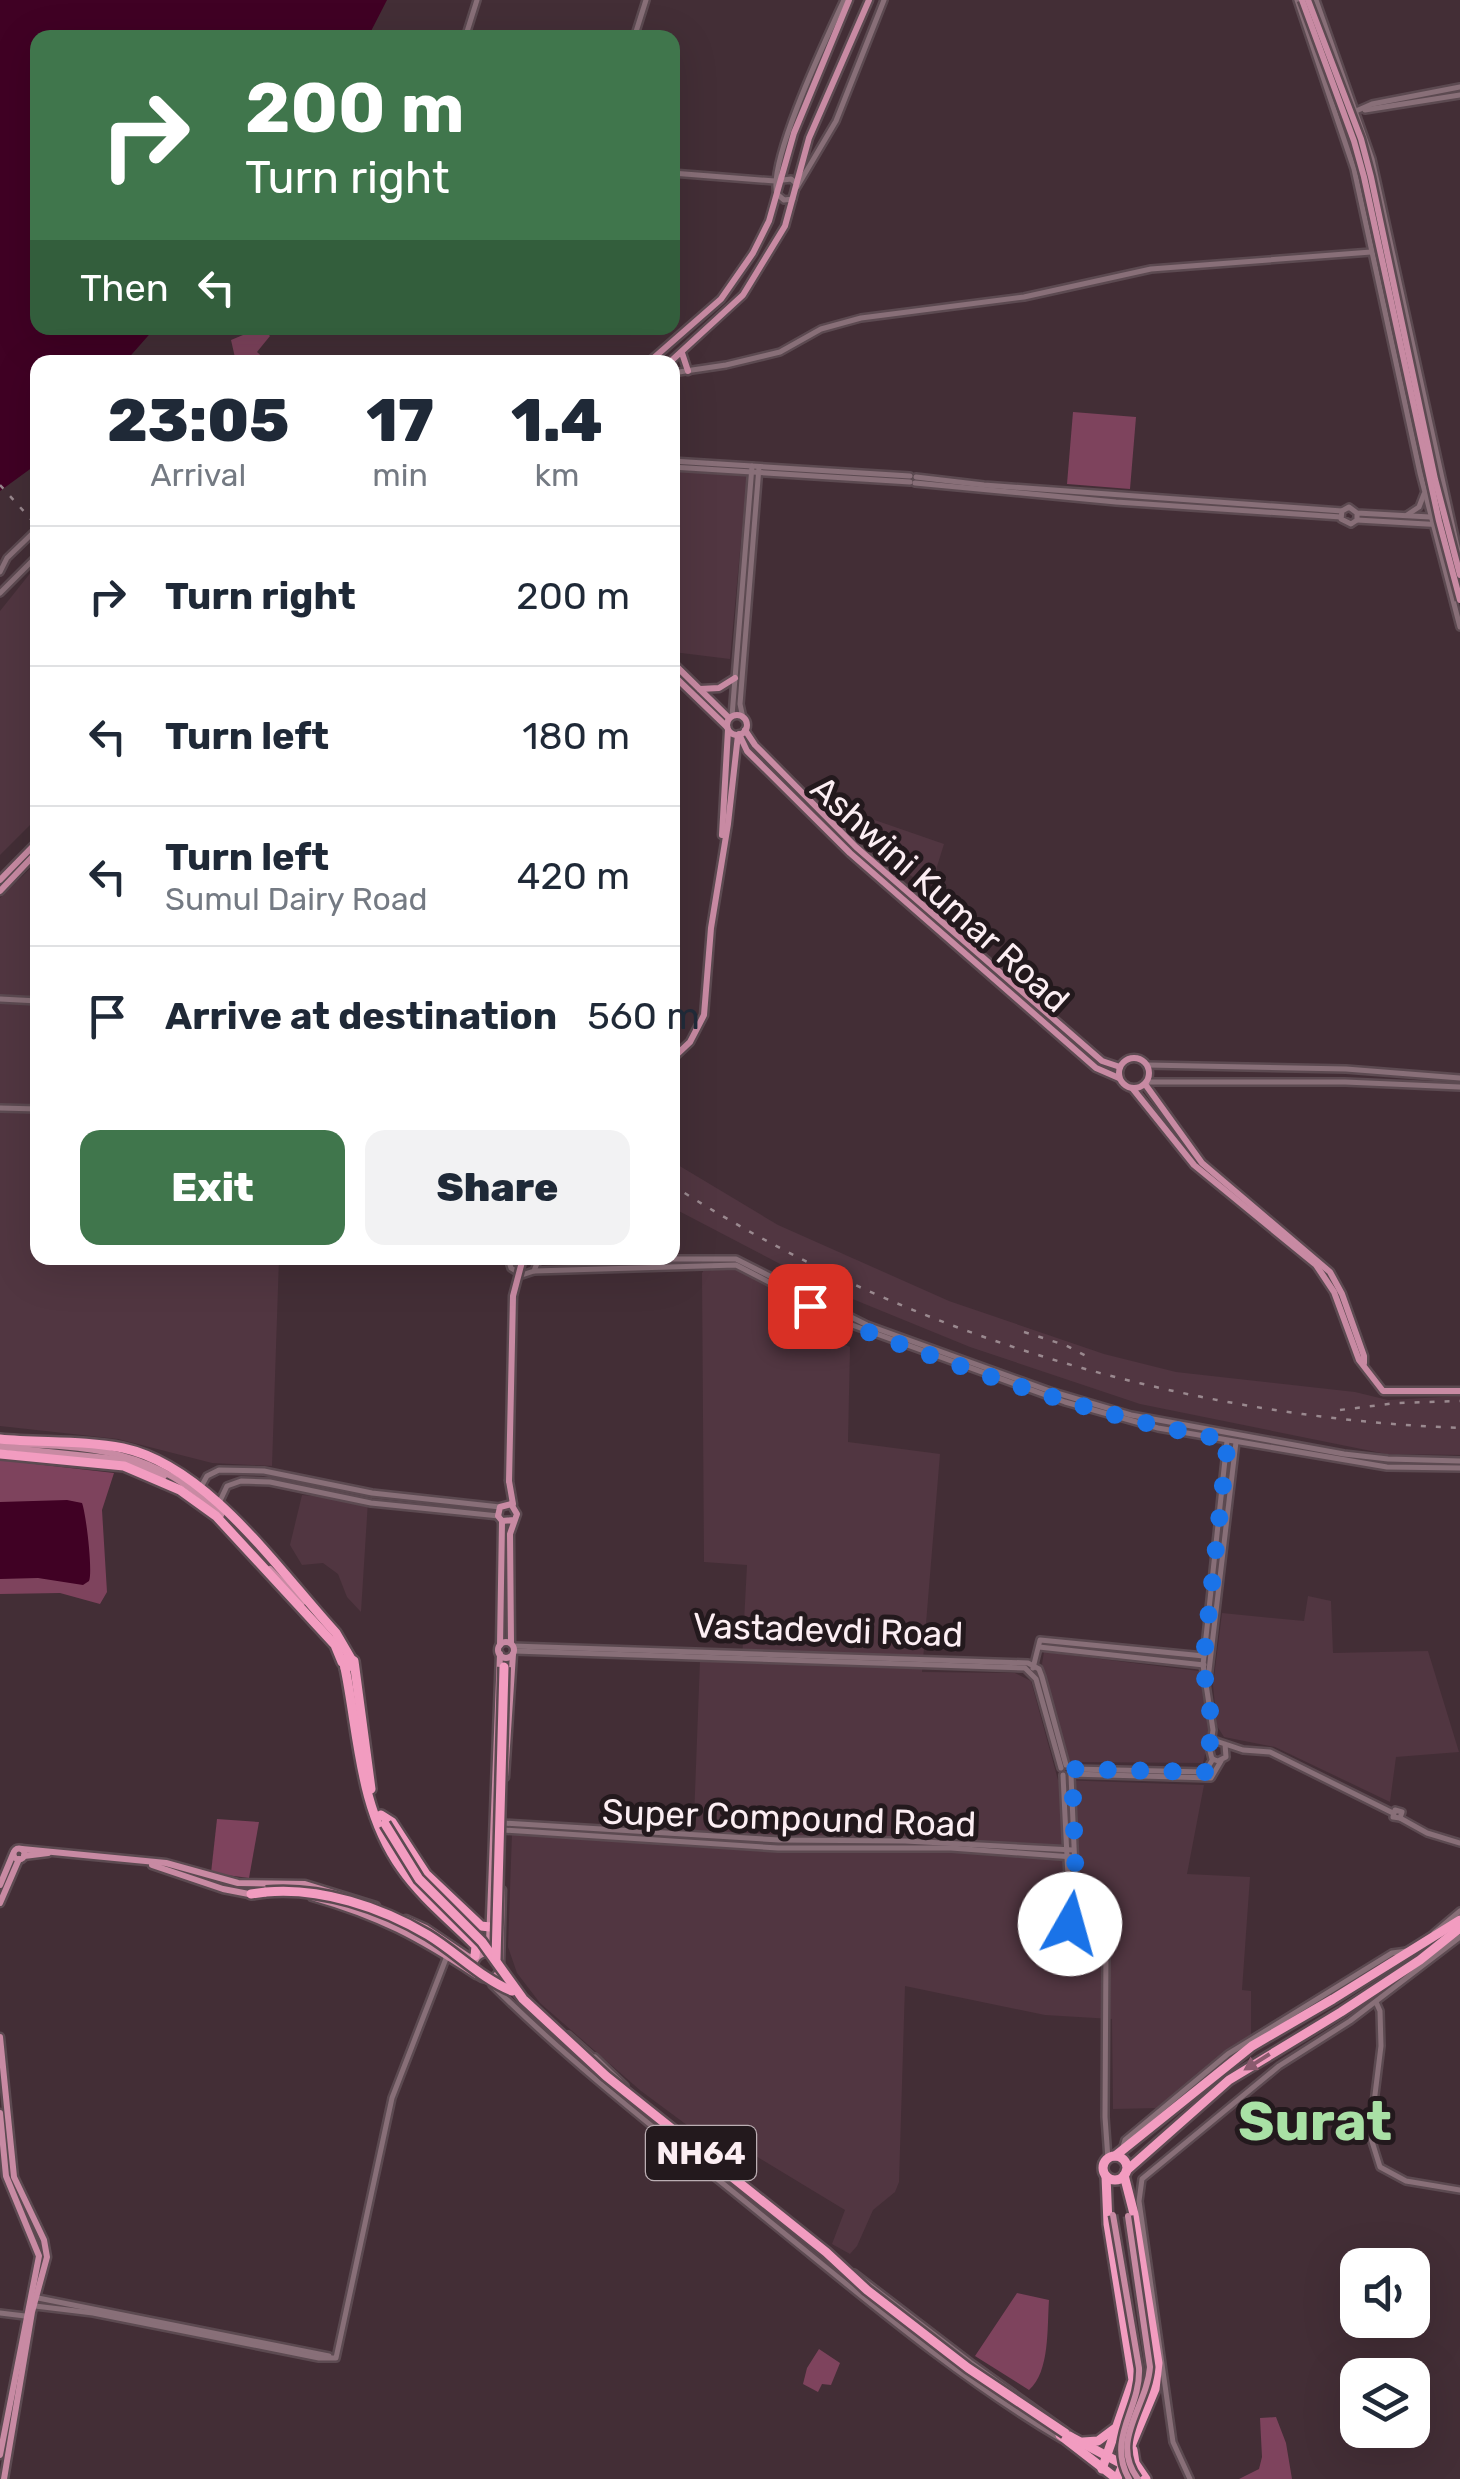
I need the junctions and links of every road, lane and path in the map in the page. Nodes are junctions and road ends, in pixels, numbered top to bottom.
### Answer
1 (477, 0) edge
2 (646, 0) edge
3 (846, 0) edge
4 (869, 0) edge
5 (884, 0) edge
6 (1306, 0) edge
7 (468, 30) edge
8 (637, 30) edge
9 (1460, 91) edge
10 (1359, 111) junction
11 (1336, 116) junction
12 (680, 174) edge
13 (778, 180) junction
14 (795, 192) junction
15 (777, 194) junction
16 (1370, 252) junction
17 (680, 335) edge
18 (680, 335) edge
19 (682, 352) junction
20 (657, 355) edge
21 (678, 355) edge
22 (688, 371) junction
23 (680, 372) edge
24 (680, 464) edge
25 (755, 469) junction
26 (1424, 492) junction
27 (1341, 514) junction
28 (1404, 516) junction
29 (1357, 517) junction
30 (1432, 521) junction
31 (1450, 521) junction
32 (1415, 524) junction
33 (30, 536) edge
34 (1436, 537) junction
35 (1460, 560) edge
36 (30, 563) edge
37 (0, 572) edge
38 (1460, 575) edge
39 (0, 593) edge
40 (1460, 600) edge
41 (1460, 626) edge
42 (680, 670) edge
43 (735, 678) junction
44 (680, 681) edge
45 (699, 689) junction
46 (744, 718) junction
47 (729, 723) junction
48 (741, 733) junction
49 (725, 823) junction
50 (30, 851) edge
51 (30, 858) edge
52 (13, 872) junction
53 (0, 880) edge
54 (0, 890) edge
55 (0, 999) edge
56 (30, 1001) edge
57 (680, 1052) edge
58 (1147, 1066) junction
59 (1120, 1067) junction
60 (1119, 1078) junction
61 (1460, 1078) edge
62 (1146, 1083) junction
63 (1460, 1087) edge
64 (1132, 1089) junction
65 (0, 1108) edge
66 (30, 1109) edge
67 (680, 1259) edge
68 (510, 1265) edge
69 (520, 1265) edge
70 (537, 1265) edge
71 (534, 1271) junction
72 (1336, 1290) junction
73 (1460, 1391) edge
74 (1228, 1437) junction
75 (1236, 1438) junction
76 (0, 1446) edge
77 (1460, 1464) edge
78 (509, 1481) junction
79 (198, 1493) junction
80 (514, 1506) junction
81 (216, 1509) junction
82 (501, 1512) junction
83 (514, 1520) junction
84 (1039, 1643) junction
85 (338, 1644) junction
86 (507, 1652) junction
87 (1204, 1656) junction
88 (1212, 1657) junction
89 (1203, 1665) junction
90 (1212, 1666) junction
91 (1032, 1668) junction
92 (1207, 1682) junction
93 (1213, 1730) junction
94 (1222, 1743) junction
95 (1211, 1744) junction
96 (1244, 1750) junction
97 (1224, 1758) junction
98 (1212, 1759) junction
99 (1067, 1771) junction
100 (381, 1821) junction
101 (503, 1826) junction
102 (1460, 1843) edge
103 (1065, 1853) junction
104 (1073, 1853) junction
105 (20, 1855) junction
106 (148, 1863) junction
107 (0, 1885) edge
108 (251, 1894) junction
109 (0, 1903) edge
110 (1460, 1911) edge
111 (1076, 1920) junction
112 (490, 1926) junction
113 (1457, 1929) edge
114 (1429, 1938) junction
115 (479, 1955) junction
116 (447, 1956) junction
117 (1421, 1962) junction
118 (499, 1964) junction
119 (476, 1975) junction
120 (487, 1980) junction
121 (512, 1991) junction
122 (1376, 2002) junction
123 (0, 2037) edge
124 (0, 2113) edge
125 (1115, 2156) junction
126 (1125, 2177) junction
127 (1107, 2182) junction
128 (1460, 2190) edge
129 (36, 2302) junction
130 (0, 2313) edge
131 (25, 2316) junction
132 (1121, 2415) junction
133 (1067, 2438) junction
134 (1134, 2438) junction
135 (0, 2455) edge
136 (1106, 2458) junction
137 (1124, 2465) junction
138 (1102, 2469) junction
139 (4, 2479) edge
140 (1117, 2479) edge
141 (1129, 2479) edge
142 (1142, 2479) edge
143 (1190, 2479) edge

1 - 7 street
2 - 8 street
3 - 13 main road
4 - 14 main road
5 - 14 street
6 - 10 street
6 - 11 street
6 - 38 main road, bridge
6 - 40 main road, bridge
9 - 10 street
10 - 11 street
10 - 31 street
11 - 16 street
12 - 13 street
13 - 14 street
13 - 15 main road
14 - 15 street
14 - 19 main road
15 - 18 main road
16 - 22 street
16 - 26 street
17 - 20 main road
19 - 21 main road
19 - 22 main road
22 - 23 street
24 - 25 street
25 - 27 street
25 - 43 street
25 - 46 street
26 - 28 street
26 - 30 street
27 - 29 street
27 - 29 street
28 - 29 street
28 - 30 street
29 - 32 street
30 - 31 street
30 - 32 street
30 - 34 street
31 - 35 street
32 - 34 street
33 - 37 street
34 - 41 street
36 - 39 street
42 - 45 main road
43 - 45 main road
43 - 47 street
44 - 47 main road
45 - 47 main road
46 - 47 main road
46 - 48 main road
47 - 48 main road
47 - 49 main road
48 - 49 main road
48 - 59 main road, Ashwini Kumar Road
48 - 60 main road, Ashwini Kumar Road
49 - 57 main road
50 - 52 main road
51 - 52 main road
52 - 53 main road
52 - 54 main road
55 - 56 street
58 - 59 main road
58 - 61 street
58 - 62 main road
59 - 60 main road
60 - 64 main road
62 - 63 street
62 - 64 main road
62 - 72 main road
64 - 72 main road
65 - 66 street
67 - 74 street
68 - 71 street
69 - 78 main road, bridge
70 - 71 street
71 - 74 street
72 - 73 main road
74 - 75 street
74 - 87 street
75 - 77 street
75 - 88 street
76 - 79 highway, NH64
76 - 79 highway, NH64
78 - 80 main road
78 - 82 main road
79 - 81 highway, NH64
79 - 82 street
80 - 82 main road
80 - 83 main road
81 - 82 street
81 - 85 highway, NH64
81 - 85 main road
82 - 83 main road
82 - 86 main road
83 - 86 main road
84 - 87 street
84 - 89 street
84 - 91 street
85 - 100 highway, NH64
86 - 91 street, Vastadevdi Road
86 - 101 main road
86 - 112 main road
86 - 118 highway, bridge
87 - 88 street
87 - 89 street
88 - 90 street
89 - 90 street
89 - 92 street
90 - 92 street
91 - 99 street
92 - 93 street
93 - 94 street
93 - 95 street
94 - 95 street
94 - 96 street
94 - 97 street
95 - 98 street
96 - 97 street
96 - 102 street
97 - 98 street
97 - 99 street
98 - 99 street
99 - 103 street
99 - 104 street
100 - 112 highway
100 - 115 highway
100 - 118 highway, NH64, bridge
100 - 121 highway, NH64, bridge
101 - 103 street, Super Compound Road
101 - 118 main road
103 - 104 street, Super Compound Road
103 - 111 street
104 - 111 street
105 - 106 main road
105 - 107 main road
105 - 109 main road
106 - 108 main road
106 - 115 main road
108 - 116 main road
108 - 121 highway, bridge
110 - 114 street
111 - 125 street
112 - 115 main road
113 - 114 highway
113 - 117 highway
114 - 125 highway
115 - 118 main road
115 - 119 main road
116 - 119 main road
116 - 129 street
117 - 122 street
117 -> 126 highway
118 - 120 main road
118 - 133 highway, NH64, bridge
118 - 133 street
119 - 120 main road
120 - 133 street
121 - 133 highway, NH64, bridge
122 - 128 street
122 - 143 street
123 - 129 main road
124 - 131 main road
125 - 126 highway, NH64
125 - 127 highway
126 - 127 highway
126 - 134 highway, NH64
126 - 142 main road, bridge
127 - 132 highway
127 - 141 main road, bridge
129 - 139 main road
130 - 131 street
131 - 135 main road
132 - 133 highway
132 - 136 highway
133 - 136 highway, NH64
133 - 138 highway, NH64
134 - 137 highway, NH64
134 - 142 highway
136 - 137 highway, NH64
136 - 138 highway
137 - 140 highway, NH64
137 - 142 main road
138 - 140 highway, NH64

